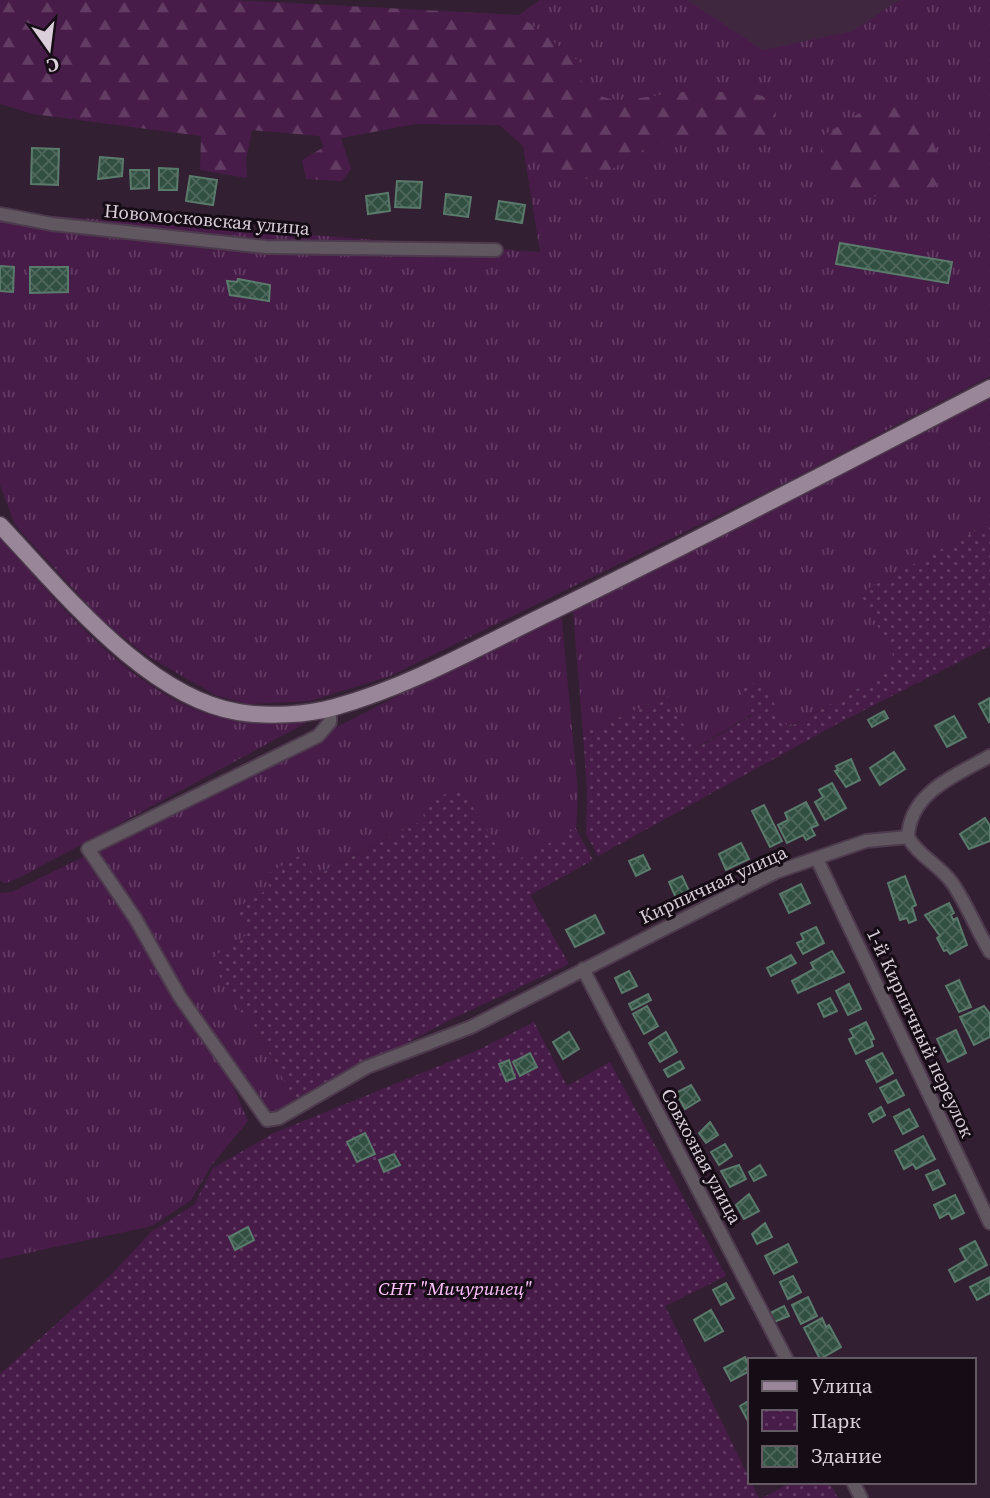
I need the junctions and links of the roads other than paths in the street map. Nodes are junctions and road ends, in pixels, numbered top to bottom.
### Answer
1 (0, 214) edge
2 (496, 250) dead end
3 (990, 388) edge
4 (0, 525) edge
5 (330, 709) junction
6 (990, 756) edge
7 (908, 837) junction
8 (817, 859) junction
9 (990, 952) edge
10 (583, 969) junction
11 (989, 1217) edge
12 (786, 1358) edge

1 - 2 street, Новомосковская улица
3 - 5 main road
4 - 5 main road
5 - 10 street, Кирпичная улица
6 - 7 street
7 - 8 street, Кирпичная улица
7 - 9 street
8 - 10 street, Кирпичная улица
8 - 11 street, 1-й Кирпичный переулок
10 - 12 street, Совхозная улица

